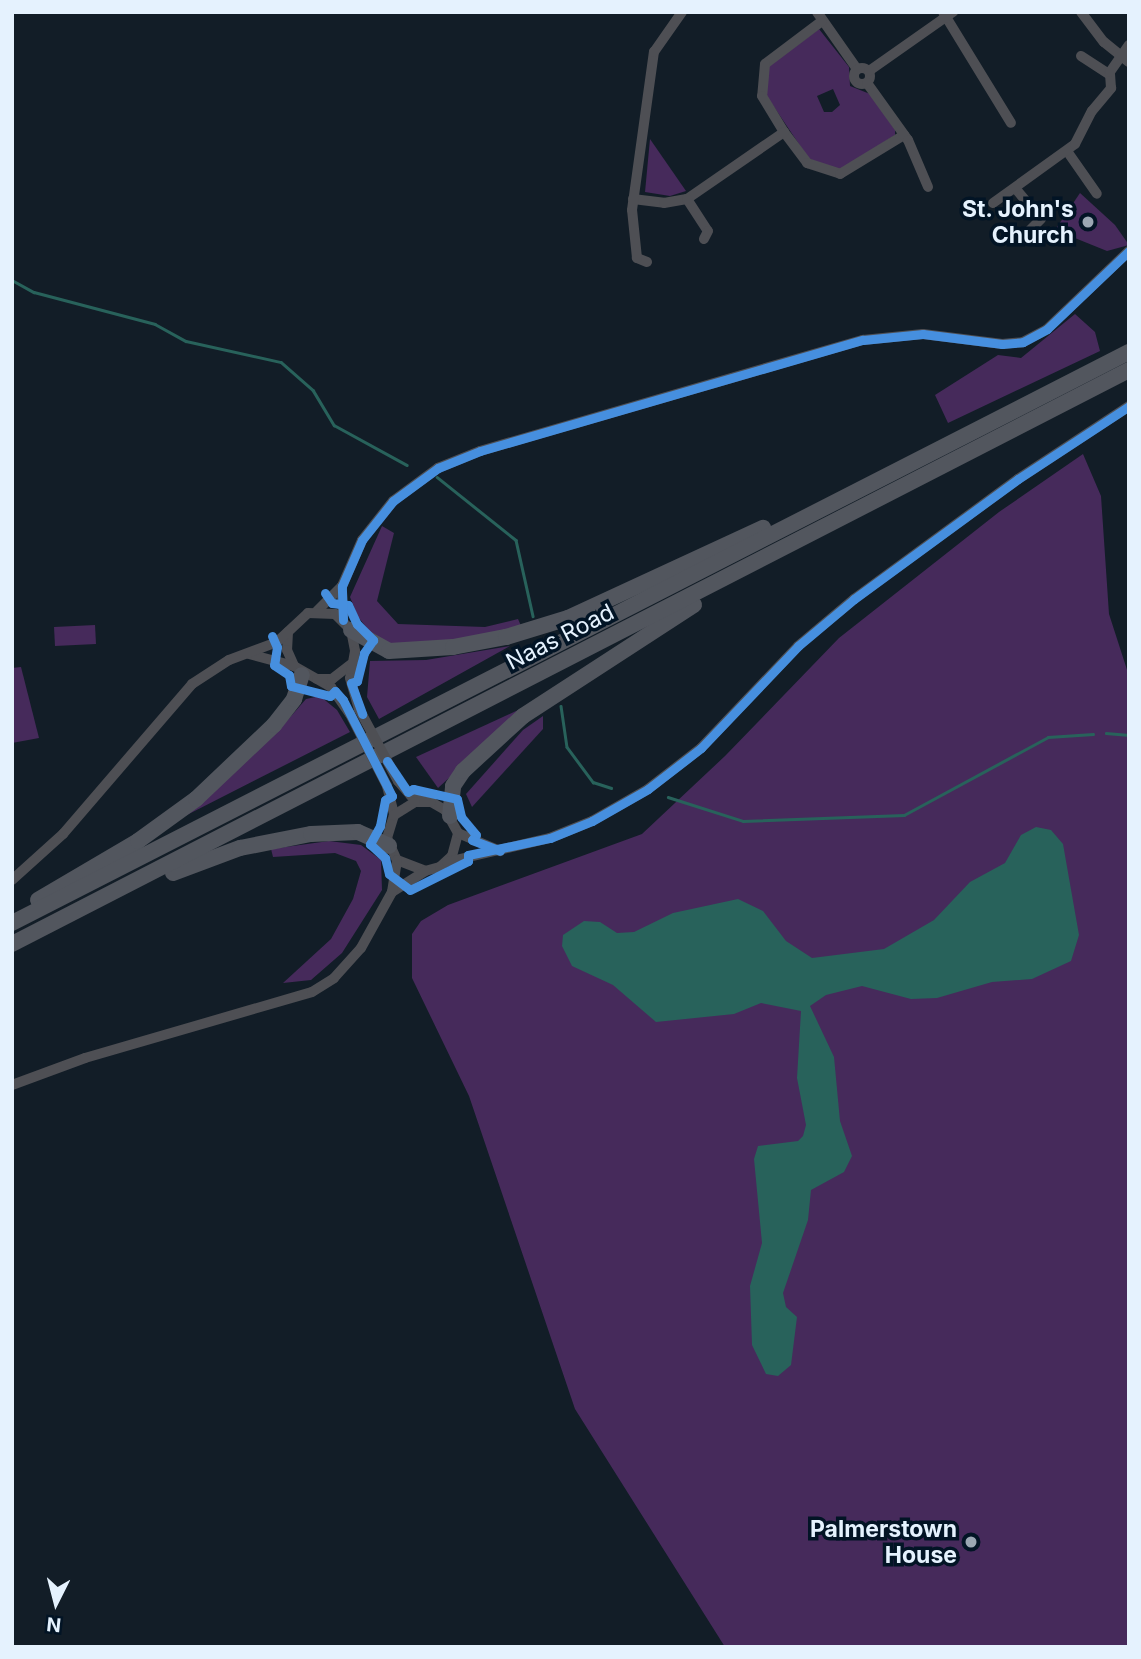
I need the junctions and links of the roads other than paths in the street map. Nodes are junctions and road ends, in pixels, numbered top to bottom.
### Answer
1 (682, 12) edge
2 (1081, 12) edge
3 (948, 14) edge
4 (820, 17) edge
5 (1129, 45) edge
6 (1081, 55) dead end
7 (1125, 59) edge
8 (864, 74) junction
9 (1110, 74) junction
10 (1011, 123) dead end
11 (784, 132) junction
12 (904, 135) junction
13 (1067, 151) junction
14 (928, 187) dead end
15 (1015, 188) junction
16 (1097, 194) dead end
17 (634, 199) junction
18 (687, 199) junction
19 (993, 203) dead end
20 (1023, 237) dead end
21 (704, 239) dead end
22 (1129, 251) edge
23 (647, 262) dead end
24 (1129, 352) edge
25 (1129, 370) edge
26 (1129, 406) edge
27 (929, 455) junction
28 (938, 469) junction
29 (342, 586) junction
30 (317, 611) junction
31 (347, 625) junction
32 (288, 632) junction
33 (246, 654) junction
34 (350, 665) junction
35 (304, 673) junction
36 (355, 711) junction
37 (424, 801) junction
38 (394, 815) junction
39 (450, 816) junction
40 (458, 833) junction
41 (500, 851) junction
42 (393, 853) junction
43 (447, 862) junction
44 (425, 871) junction
45 (12, 880) edge
46 (393, 892) junction
47 (12, 915) edge
48 (12, 923) edge
49 (12, 946) edge
50 (12, 1085) edge

1 - 17 street
2 - 7 street
3 - 8 street
3 - 10 street
4 - 8 street
4 - 11 street
5 - 7 street
6 - 9 street
7 - 9 street
8 - 12 street
9 - 13 street
11 - 12 street
11 - 18 street
12 - 14 street
13 - 15 street
13 - 16 street
15 - 19 street
15 - 20 street
17 - 18 street
17 - 23 street
18 - 21 street
22 - 29 street
24 - 27 highway, Naas Road
25 - 28 highway, Naas Road
26 - 41 street
27 - 31 highway
27 - 48 highway, Naas Road
28 - 39 highway
28 - 49 highway, Naas Road
29 - 30 street
29 - 31 street
30 - 31 street
30 - 32 street
31 - 34 street
32 - 33 street
32 - 35 street
33 - 35 street
33 - 45 street
34 - 35 street
34 - 36 street
35 - 36 street
35 - 47 highway
36 - 37 street, bridge
36 - 38 street, bridge
37 - 38 street
37 - 39 street
38 - 42 street
39 - 40 street
40 - 41 street
40 - 43 street
41 - 43 street
42 - 44 street
42 - 46 street
42 - 49 highway
43 - 44 street
44 - 46 street
46 - 50 street

